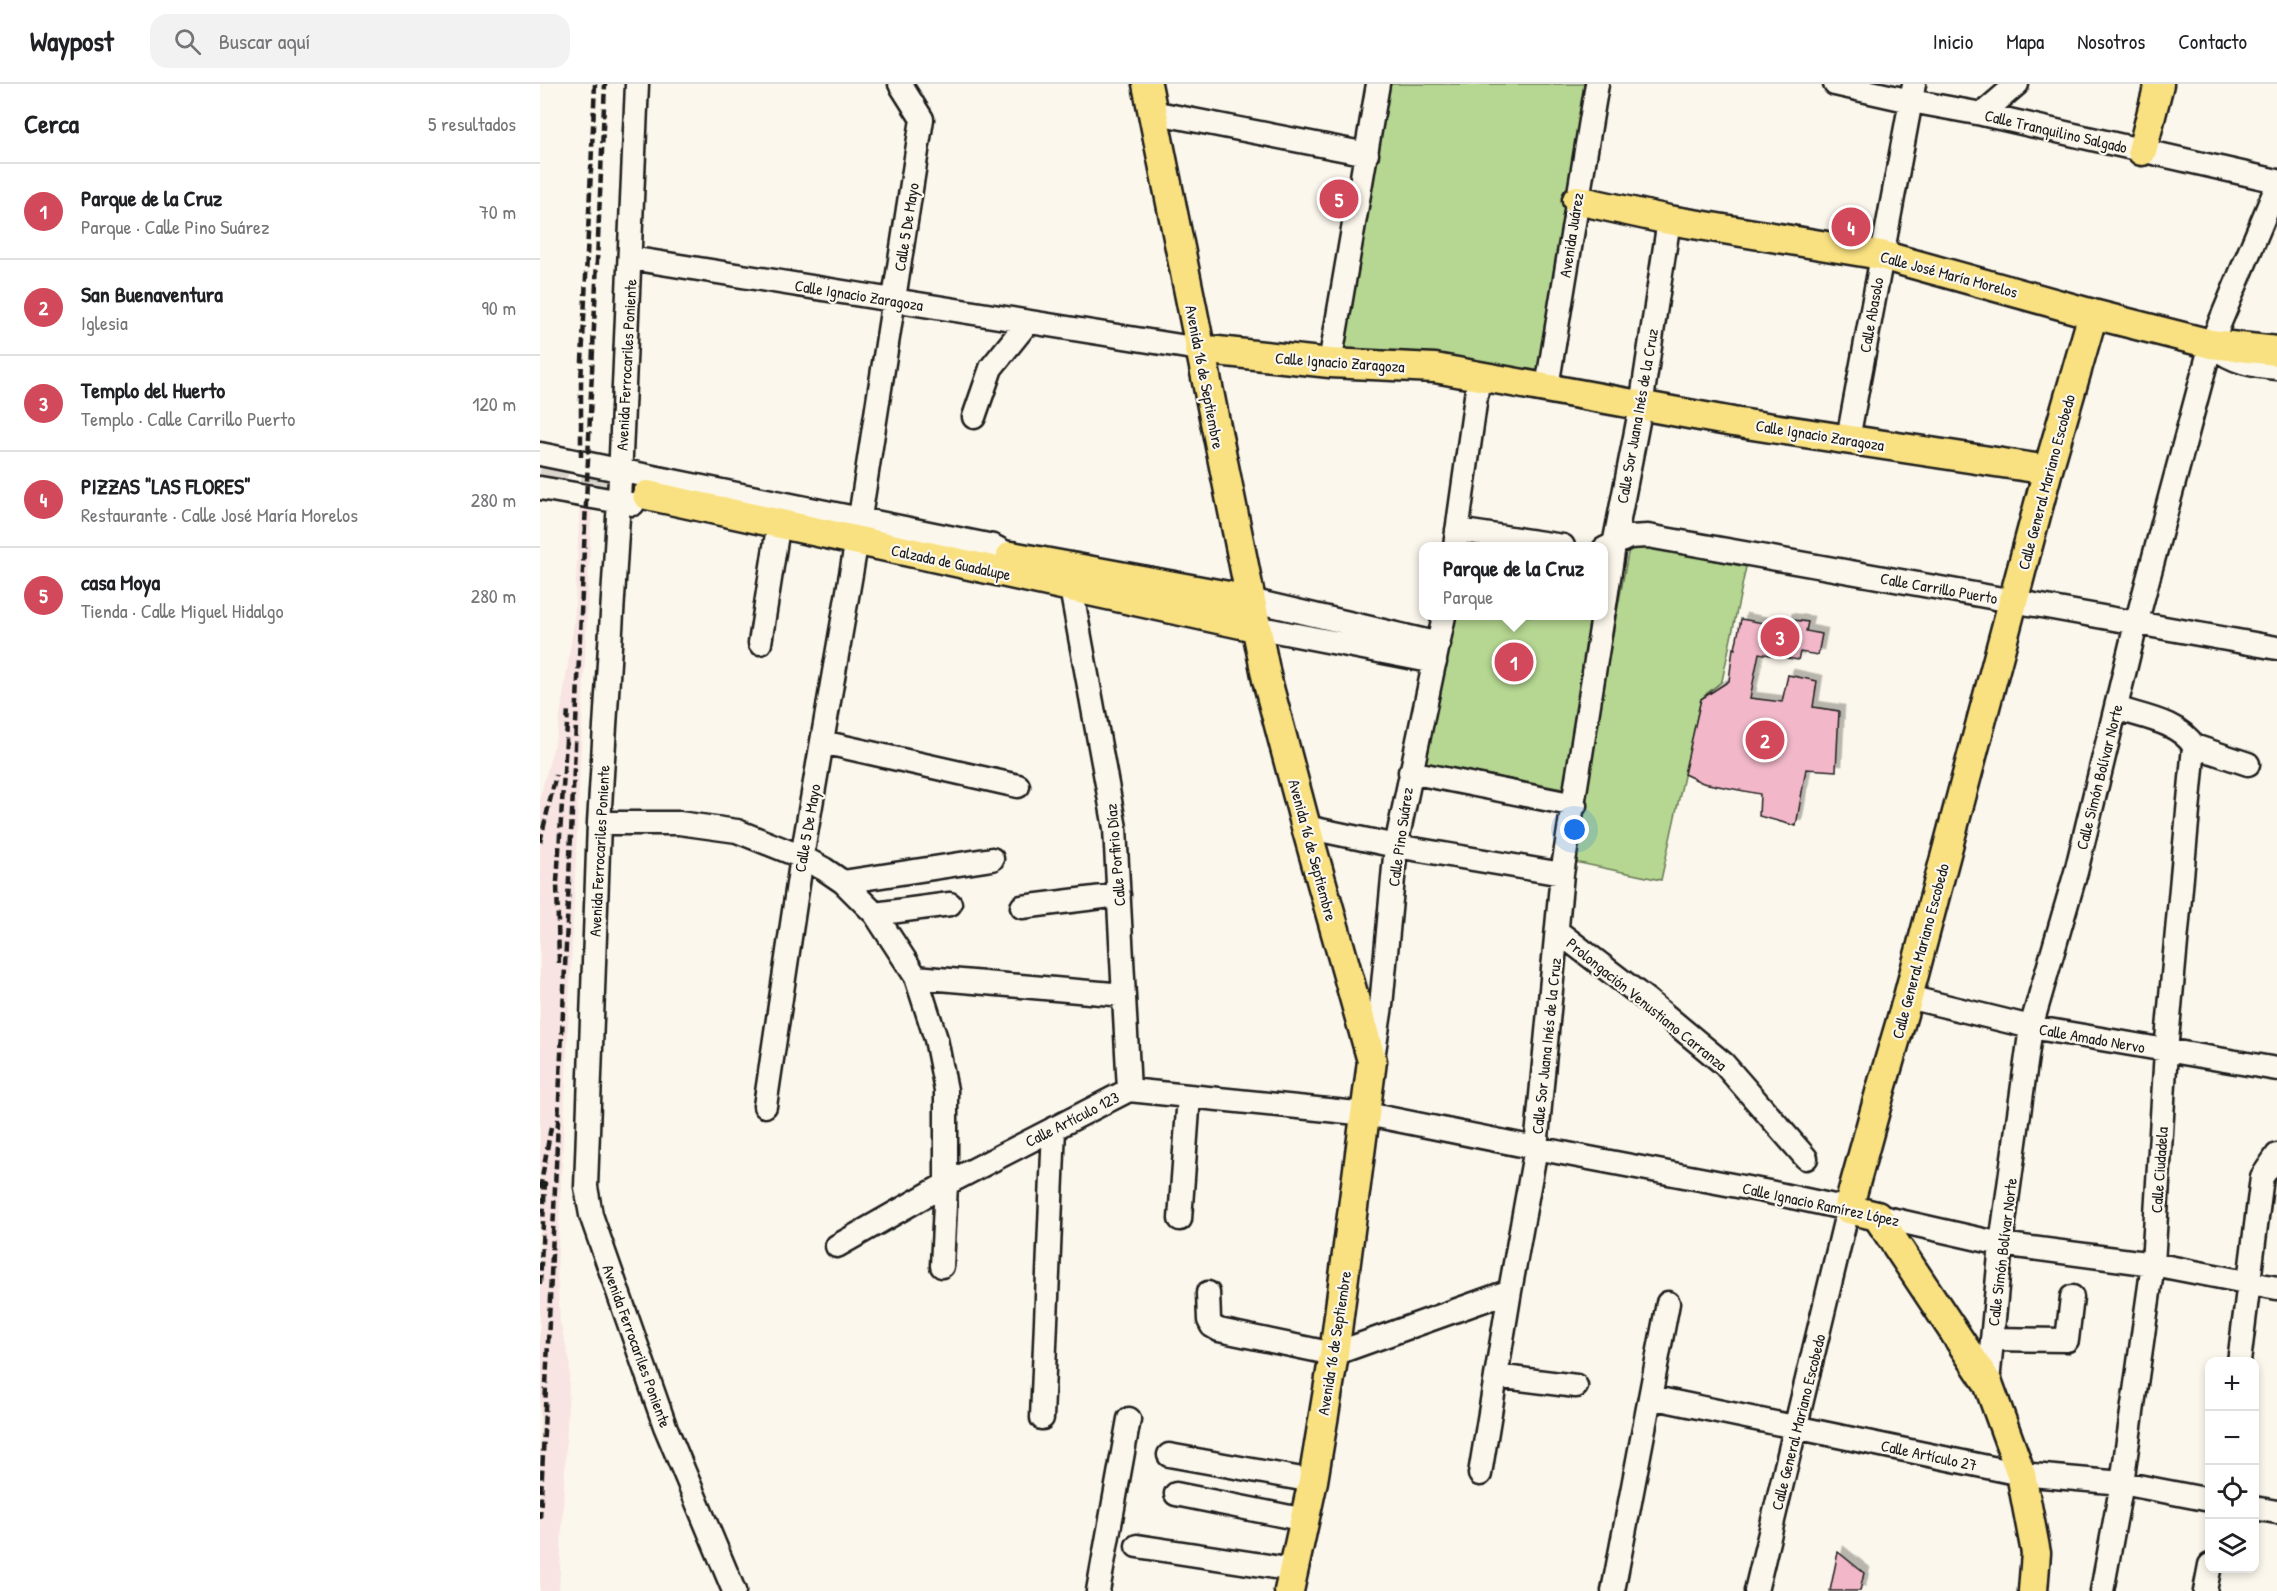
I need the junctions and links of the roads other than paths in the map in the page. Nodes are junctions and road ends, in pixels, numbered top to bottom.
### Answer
1 (637, 84) edge
2 (900, 84) edge
3 (1147, 84) edge
4 (1378, 84) edge
5 (1597, 84) edge
6 (1835, 84) edge
7 (2017, 84) edge
8 (2159, 84) edge
9 (1913, 92) edge
10 (1152, 112) junction
11 (1982, 114) junction
12 (2142, 151) junction
13 (1366, 154) junction
14 (2277, 181) edge
15 (2277, 186) edge
16 (1577, 200) junction
17 (1669, 220) junction
18 (1881, 255) junction
19 (630, 258) junction
20 (895, 300) junction
21 (2093, 314) junction
22 (1028, 321) junction
23 (2211, 344) junction
24 (1199, 350) junction
25 (2277, 351) edge
26 (1330, 363) junction
27 (2277, 368) edge
28 (1479, 375) junction
29 (1547, 387) junction
30 (1641, 406) junction
31 (974, 417) dead end
32 (1848, 439) junction
33 (540, 454) edge
34 (2048, 470) junction
35 (621, 472) junction
36 (540, 488) edge
37 (649, 490) tunnel mouth
38 (619, 501) junction
39 (860, 518) junction
40 (777, 534) junction
41 (1456, 538) edge
42 (1510, 542) edge
43 (1609, 547) edge
44 (855, 551) junction
45 (1011, 565) junction
46 (1071, 588) junction
47 (1250, 600) junction
48 (2013, 601) junction
49 (1443, 620) edge
50 (1602, 620) edge
51 (2136, 624) junction
52 (1255, 627) junction
53 (760, 643) dead end
54 (2277, 648) edge
55 (1437, 653) junction
56 (2116, 708) junction
57 (822, 742) junction
58 (2194, 746) junction
59 (2248, 764) dead end
60 (1410, 772) junction
61 (1018, 786) dead end
62 (1575, 805) junction
63 (599, 823) junction
64 (1306, 827) junction
65 (1396, 846) junction
66 (802, 857) junction
67 (992, 859) dead end
68 (1562, 874) junction
69 (843, 882) junction
70 (1119, 895) junction
71 (950, 904) dead end
72 (1022, 907) dead end
73 (875, 914) junction
74 (1557, 931) junction
75 (916, 977) junction
76 (1124, 995) junction
77 (1908, 997) junction
78 (2031, 1027) junction
79 (2166, 1051) junction
80 (1372, 1061) junction
81 (2277, 1069) edge
82 (1129, 1090) junction
83 (1189, 1096) junction
84 (765, 1106) dead end
85 (1367, 1114) junction
86 (1054, 1128) junction
87 (1536, 1148) junction
88 (2277, 1155) edge
89 (1806, 1158) dead end
90 (946, 1184) junction
91 (1848, 1209) junction
92 (1878, 1216) junction
93 (1180, 1219) dead end
94 (2001, 1244) junction
95 (837, 1246) dead end
96 (2153, 1264) junction
97 (942, 1266) dead end
98 (2249, 1283) junction
99 (2277, 1288) edge
100 (1510, 1291) junction
101 (1208, 1293) dead end
102 (2072, 1297) dead end
103 (1668, 1303) dead end
104 (1992, 1339) junction
105 (1334, 1354) junction
106 (2240, 1357) edge
107 (1496, 1376) junction
108 (1988, 1383) junction
109 (1576, 1386) dead end
110 (1650, 1397) junction
111 (1042, 1418) dead end
112 (1129, 1419) dead end
113 (1797, 1427) junction
114 (1169, 1455) dead end
115 (1480, 1474) dead end
116 (2021, 1474) junction
117 (1312, 1480) junction
118 (2122, 1483) junction
119 (1176, 1494) dead end
120 (2205, 1499) edge
121 (2259, 1509) edge
122 (2277, 1512) edge
123 (1305, 1520) junction
124 (1137, 1546) dead end
125 (2208, 1573) edge
126 (1291, 1580) edge
127 (734, 1591) edge
128 (1098, 1591) edge
129 (1613, 1591) edge
130 (1756, 1591) edge
131 (2033, 1591) edge
132 (2102, 1591) edge
133 (2205, 1591) edge

1 - 19 street, Avenida Ferrocariles Poniente
2 - 20 street, Calle 5 De Mayo
3 - 10 main road, Avenida 16 de Septiembre
4 - 13 street
5 - 16 street, Avenida Juárez
6 - 9 street, Calle Tranquilino Salgado
7 - 11 street
8 - 12 main road
9 - 11 street, Calle Tranquilino Salgado
9 - 18 street, Calle Abasolo
10 - 13 street
10 - 24 main road, Avenida 16 de Septiembre
11 - 12 street, Calle Tranquilino Salgado
12 - 14 street, Calle Tranquilino Salgado
13 - 26 street
15 - 23 street, Calle Simón Bolívar Norte
16 - 17 main road, Calle José María Morelos
16 - 29 street, Avenida Juárez
17 - 18 main road, Calle José María Morelos
17 - 30 street, Calle Sor Juana Inés de la Cruz
18 - 21 main road, Calle José María Morelos
18 - 32 street, Calle Abasolo
19 - 20 street, Calle Ignacio Zaragoza
19 - 35 street, Avenida Ferrocariles Poniente
20 - 22 street, Calle Ignacio Zaragoza
20 - 39 street, Calle 5 De Mayo
21 - 23 main road, Calle José María Morelos
21 - 34 main road, Calle General Mariano Escobedo
22 - 24 street, Calle Ignacio Zaragoza
22 - 31 street
23 - 25 main road
23 - 27 street, Calle José María Morelos
23 - 51 street, Calle Simón Bolívar Norte
24 - 26 main road, Calle Ignacio Zaragoza
24 - 47 main road, Avenida 16 de Septiembre
26 - 28 main road, Calle Ignacio Zaragoza
28 - 29 main road, Calle Ignacio Zaragoza
28 - 41 street
29 - 30 main road, Calle Ignacio Zaragoza
30 - 32 main road, Calle Ignacio Zaragoza
30 - 43 street, Calle Sor Juana Inés de la Cruz
32 - 34 main road, Calle Ignacio Zaragoza
33 - 35 street
34 - 48 main road, Calle General Mariano Escobedo
35 - 38 street, Avenida Ferrocariles Poniente
35 - 39 street
36 - 38 street
37 - 45 main road, Calzada de Guadalupe
38 - 40 street
38 - 63 street, Avenida Ferrocariles Poniente
39 - 45 street
40 - 44 street
40 - 53 street
41 - 42 street
43 - 48 street, Calle Carrillo Puerto
44 - 45 street
44 - 57 street, Calle 5 De Mayo
45 - 46 main road, Calzada de Guadalupe
45 - 47 main road, Calzada de Guadalupe
46 - 52 main road, Calzada de Guadalupe
46 - 70 street, Calle Porfirio Díaz
47 - 52 main road, Avenida 16 de Septiembre
47 - 55 street
48 - 51 street, Calle Carrillo Puerto
48 - 77 main road, Calle General Mariano Escobedo
49 - 55 street, Calle Pino Suárez
50 - 62 street, Calle Sor Juana Inés de la Cruz
51 - 54 street, Calle Carrillo Puerto
51 - 56 street, Calle Simón Bolívar Norte
52 - 55 street
52 - 64 main road, Avenida 16 de Septiembre
55 - 60 street, Calle Pino Suárez
56 - 58 street
56 - 78 street, Calle Simón Bolívar Norte
57 - 61 street
57 - 66 street, Calle 5 De Mayo
58 - 59 street
58 - 79 street, Calle Ciudadela
60 - 62 street
60 - 65 street, Calle Pino Suárez
62 - 68 street, Calle Sor Juana Inés de la Cruz
63 - 66 street
63 - 127 street, Avenida Ferrocariles Poniente
64 - 65 street
64 - 80 main road, Avenida 16 de Septiembre
65 - 68 street
65 - 80 street, Calle Pino Suárez
66 - 69 street
66 - 84 street, Calle 5 De Mayo
67 - 69 street
68 - 74 street, Calle Sor Juana Inés de la Cruz
69 - 73 street
70 - 72 street
70 - 76 street, Calle Porfirio Díaz
71 - 73 street
73 - 75 street
74 - 87 street, Calle Sor Juana Inés de la Cruz
74 - 89 street, Prolongación Venustiano Carranza
75 - 76 street
75 - 90 street
76 - 82 street, Calle Porfirio Díaz
77 - 78 street, Calle Amado Nervo
77 - 91 main road, Calle General Mariano Escobedo
78 - 79 street, Calle Amado Nervo
78 - 94 street, Calle Simón Bolívar Norte
79 - 81 street, Calle Amado Nervo
79 - 96 street, Calle Ciudadela
80 - 85 main road, Avenida 16 de Septiembre
82 - 83 street, Calle Artículo 123
82 - 86 street, Calle Artículo 123
83 - 85 street, Calle Artículo 123
83 - 93 street
85 - 87 street, Calle Ignacio Ramírez López
85 - 105 main road, Avenida 16 de Septiembre
86 - 90 street, Calle Artículo 123
86 - 111 street
87 - 91 street, Calle Ignacio Ramírez López
87 - 100 street, Calle Sor Juana Inés de la Cruz
88 - 98 street
90 - 95 street, Calle Artículo 123
90 - 97 street
91 - 92 main road, Calle Ignacio Ramírez López
91 - 113 street, Calle General Mariano Escobedo
92 - 94 street, Calle Ignacio Ramírez López
92 - 108 main road
94 - 96 street, Calle Ignacio Ramírez López
94 - 104 street, Calle Simón Bolívar Norte
96 - 98 street, Calle Ignacio Ramírez López
96 - 118 street, Calle Ciudadela
98 - 99 street, Calle Ignacio Ramírez López
98 - 106 street
100 - 105 street
100 - 107 street, Calle Sor Juana Inés de la Cruz
101 - 105 street
102 - 104 street
103 - 110 street
104 - 108 street, Calle Simón Bolívar Norte
105 - 117 main road, Avenida 16 de Septiembre
107 - 109 street
107 - 115 street, Calle Sor Juana Inés de la Cruz
108 - 116 main road
110 - 113 street, Calle Artículo 27
110 - 129 street
112 - 128 street
113 - 116 street, Calle Artículo 27
113 - 130 street, Calle General Mariano Escobedo
114 - 117 street
116 - 118 street, Calle Artículo 27
116 - 131 main road
117 - 123 main road, Avenida 16 de Septiembre
118 - 120 street, Calle Artículo 27
118 - 132 street, Calle Ciudadela
119 - 123 street
121 - 122 street
123 - 126 main road, Avenida 16 de Septiembre
124 - 126 street
125 - 133 street

